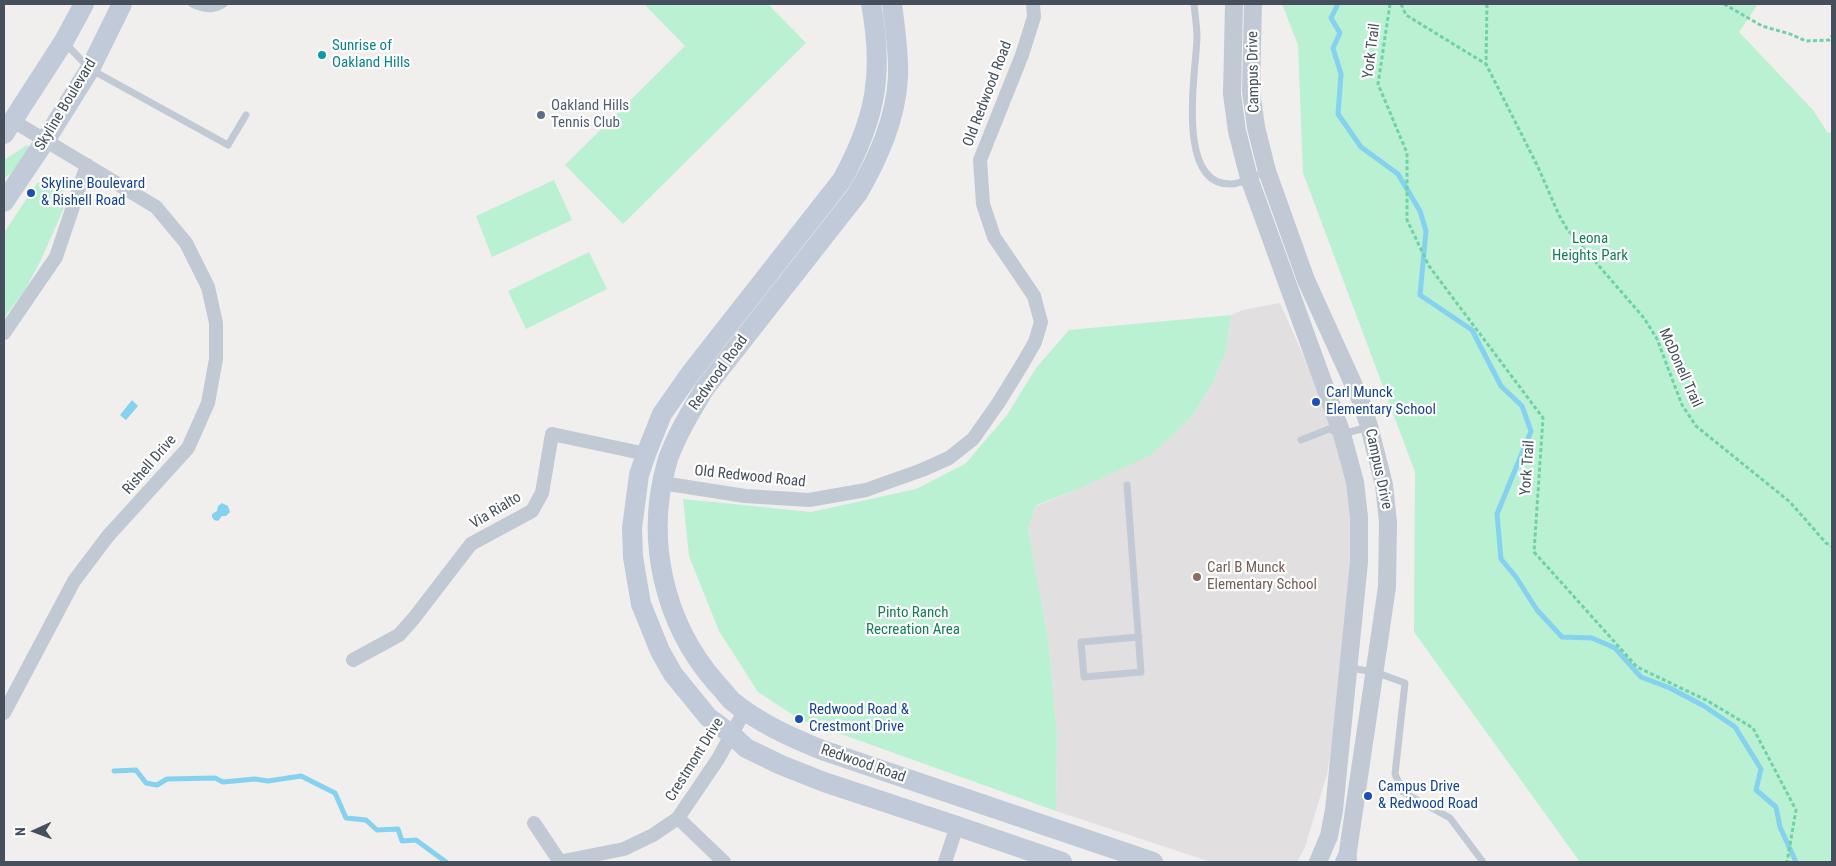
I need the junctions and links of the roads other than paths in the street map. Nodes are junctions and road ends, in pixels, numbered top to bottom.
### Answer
1 (122, 4) edge
2 (192, 4) edge
3 (224, 4) edge
4 (871, 4) edge
5 (892, 4) edge
6 (1034, 4) edge
7 (1194, 4) edge
8 (1234, 4) edge
9 (1253, 4) edge
10 (80, 7) edge
11 (64, 41) junction
12 (90, 69) junction
13 (246, 115) dead end
14 (8, 128) edge
15 (45, 141) junction
16 (87, 166) junction
17 (1267, 171) junction
18 (1249, 178) junction
19 (7, 193) edge
20 (4, 333) edge
21 (1369, 426) junction
22 (1342, 434) junction
23 (1301, 440) dead end
24 (646, 454) junction
25 (662, 483) junction
26 (1127, 484) dead end
27 (1139, 637) junction
28 (353, 660) dead end
29 (1350, 668) junction
30 (1375, 672) junction
31 (745, 710) junction
32 (4, 713) edge
33 (731, 734) junction
34 (678, 818) junction
35 (534, 823) dead end
36 (957, 826) junction
37 (1346, 861) edge
38 (559, 862) edge
39 (724, 862) edge
40 (945, 862) edge
41 (1062, 862) edge
42 (1153, 862) edge
43 (1318, 862) edge
44 (1484, 862) edge

1 - 12 main road, Skyline Boulevard
2 - 3 lane
4 - 24 main road, Redwood Road
5 - 25 main road, Redwood Road
6 - 25 street, Old Redwood Road
7 - 18 lane
8 - 18 street, Campus Drive
9 - 17 street, Campus Drive
10 - 11 main road
11 - 12 lane
11 - 14 main road
12 - 13 lane
12 - 15 main road, Skyline Boulevard
14 - 15 street, Rishell Drive
15 - 16 street, Rishell Drive
15 - 19 main road, Skyline Boulevard
16 - 20 street
16 - 32 street, Rishell Drive
17 - 18 lane
17 - 21 street, Campus Drive
18 - 22 street, Campus Drive
21 - 22 lane
21 - 30 street, Campus Drive
22 - 23 lane
22 - 29 street, Campus Drive
24 - 28 street, Via Rialto
24 - 33 main road, Redwood Road
25 - 31 main road, Redwood Road
26 - 27 lane
27 - 27 lane
29 - 30 lane
29 - 43 street, Campus Drive
30 - 37 street, Campus Drive
30 - 44 lane
31 - 33 street, Crestmont Drive
31 - 42 main road, Redwood Road
33 - 34 street, Crestmont Drive
33 - 36 main road, Redwood Road
34 - 38 street, Crestmont Drive
34 - 39 street
35 - 38 street
36 - 40 street
36 - 41 main road, Redwood Road

